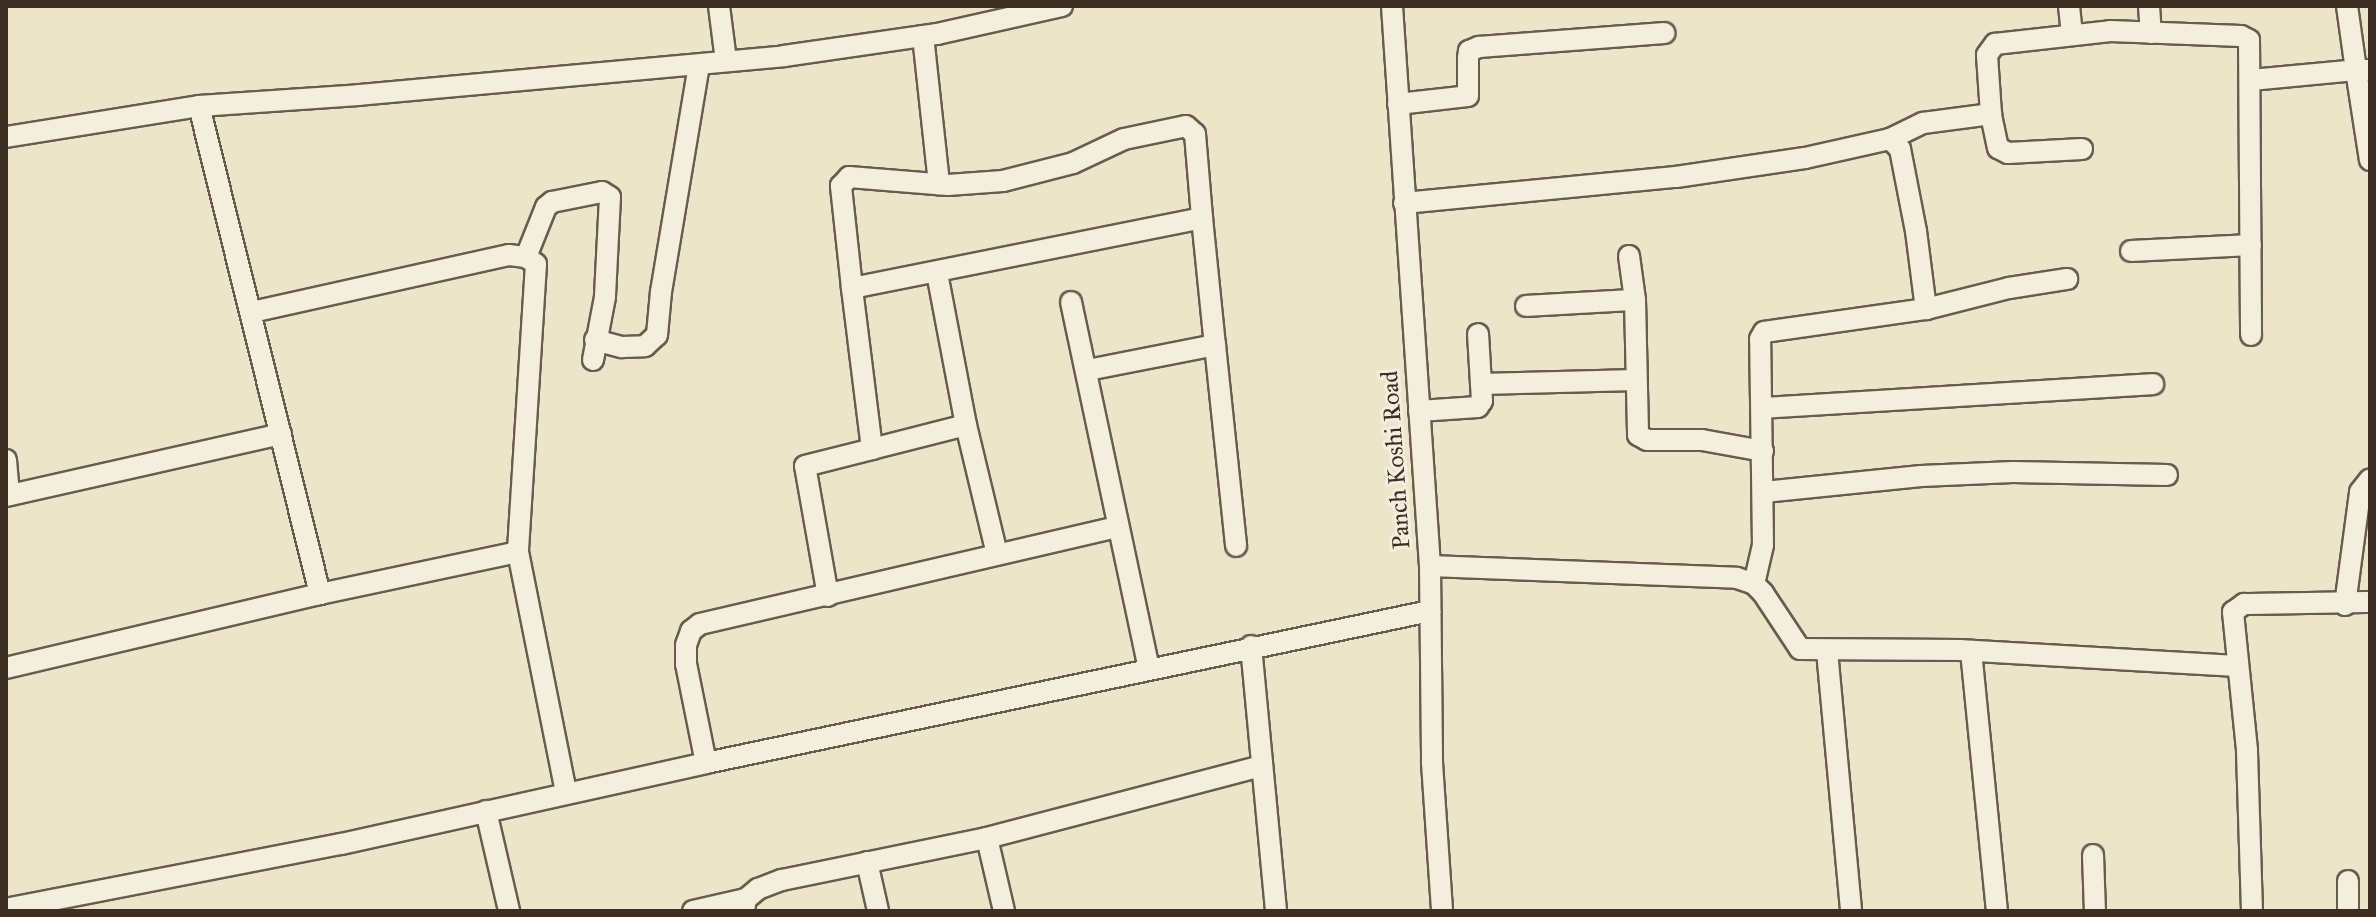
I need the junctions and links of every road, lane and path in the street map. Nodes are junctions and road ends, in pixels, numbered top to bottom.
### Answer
1 (719, 6) edge
2 (1062, 6) edge
3 (1392, 6) edge
4 (2069, 6) edge
5 (2149, 6) edge
6 (2347, 6) edge
7 (1664, 33) dead end
8 (2151, 33) junction
9 (2072, 35) junction
10 (923, 36) junction
11 (726, 61) junction
12 (699, 66) junction
13 (2363, 70) edge
14 (2251, 80) junction
15 (1398, 104) junction
16 (199, 106) junction
17 (1991, 114) junction
18 (6, 137) edge
19 (1890, 139) junction
20 (2082, 149) dead end
21 (2370, 160) edge
22 (939, 184) junction
23 (1404, 203) junction
24 (1202, 218) junction
25 (2251, 245) junction
26 (2131, 251) dead end
27 (1629, 256) dead end
28 (526, 257) junction
29 (937, 273) junction
30 (2067, 279) dead end
31 (852, 288) junction
32 (1635, 300) junction
33 (1071, 302) dead end
34 (1526, 306) dead end
35 (1926, 309) junction
36 (252, 312) junction
37 (1478, 334) dead end
38 (2251, 335) dead end
39 (1215, 345) junction
40 (1087, 370) junction
41 (1636, 380) junction
42 (1481, 384) junction
43 (2153, 384) dead end
44 (1762, 408) junction
45 (1419, 411) junction
46 (966, 425) junction
47 (281, 434) junction
48 (872, 449) junction
49 (1763, 451) junction
50 (6, 460) edge
51 (2167, 475) dead end
52 (2370, 479) edge
53 (1764, 492) junction
54 (7, 496) edge
55 (1116, 527) junction
56 (1236, 546) dead end
57 (518, 552) junction
58 (997, 554) junction
59 (1430, 566) junction
60 (1754, 584) junction
61 (320, 594) junction
62 (828, 596) junction
63 (2370, 602) edge
64 (2345, 605) junction
65 (1430, 611) junction
66 (1251, 646) junction
67 (1827, 651) junction
68 (1971, 651) junction
69 (2236, 666) junction
70 (6, 668) edge
71 (1149, 668) junction
72 (706, 763) junction
73 (1262, 766) junction
74 (566, 793) junction
75 (486, 811) junction
76 (987, 838) junction
77 (2093, 855) dead end
78 (867, 862) junction
79 (2348, 881) dead end
80 (745, 905) edge
81 (6, 909) edge
82 (509, 911) edge
83 (693, 911) edge
84 (878, 911) edge
85 (1004, 911) edge
86 (1276, 911) edge
87 (1442, 911) edge
88 (1851, 911) edge
89 (1997, 911) edge
90 (2095, 911) edge
91 (2252, 911) edge
92 (2348, 911) edge

1 - 11 street
2 - 10 street
3 - 15 street, Panch Koshi Road
4 - 9 street
5 - 8 street
6 - 13 street
7 - 15 street
8 - 9 street
8 - 14 street
9 - 17 street
10 - 11 street
10 - 22 street
11 - 12 street
12 - 16 street
12 - 28 street
13 - 14 street
13 - 21 street
14 - 25 street
15 - 23 street, Panch Koshi Road
16 - 18 street
16 - 36 street
17 - 19 street
17 - 20 street
19 - 23 street
19 - 35 street
22 - 24 street
22 - 31 street
23 - 45 street, Panch Koshi Road
24 - 29 street
24 - 39 street
25 - 26 street
25 - 38 street
27 - 32 street
28 - 36 street
28 - 57 street
29 - 31 street
29 - 46 street
30 - 35 street
31 - 48 street
32 - 34 street
32 - 41 street
33 - 40 street
35 - 44 street
36 - 47 street
37 - 42 street
39 - 40 street
39 - 56 street
40 - 55 street
41 - 42 street
41 - 49 street
42 - 45 street
43 - 44 street
44 - 49 street
45 - 59 street, Panch Koshi Road
46 - 48 street
46 - 58 street
47 - 54 street
47 - 61 street
48 - 62 street
49 - 53 street
50 - 54 street
51 - 53 street
52 - 64 street
53 - 60 street
55 - 58 street
55 - 71 street
57 - 61 street
57 - 74 street
58 - 62 street
59 - 60 street
59 - 65 street, Panch Koshi Road
60 - 67 street
61 - 70 street
62 - 72 street
63 - 64 street
64 - 69 street
65 - 66 street
65 - 87 street, Panch Koshi Road
66 - 71 street
66 - 73 street
67 - 68 street
67 - 88 street
68 - 69 street
68 - 89 street
69 - 91 street
71 - 72 street
72 - 74 street
73 - 76 street
73 - 86 street
74 - 75 street
75 - 81 street
75 - 82 street
76 - 78 street
76 - 85 street
77 - 90 street
78 - 80 street
78 - 84 street
79 - 92 street
80 - 83 street

